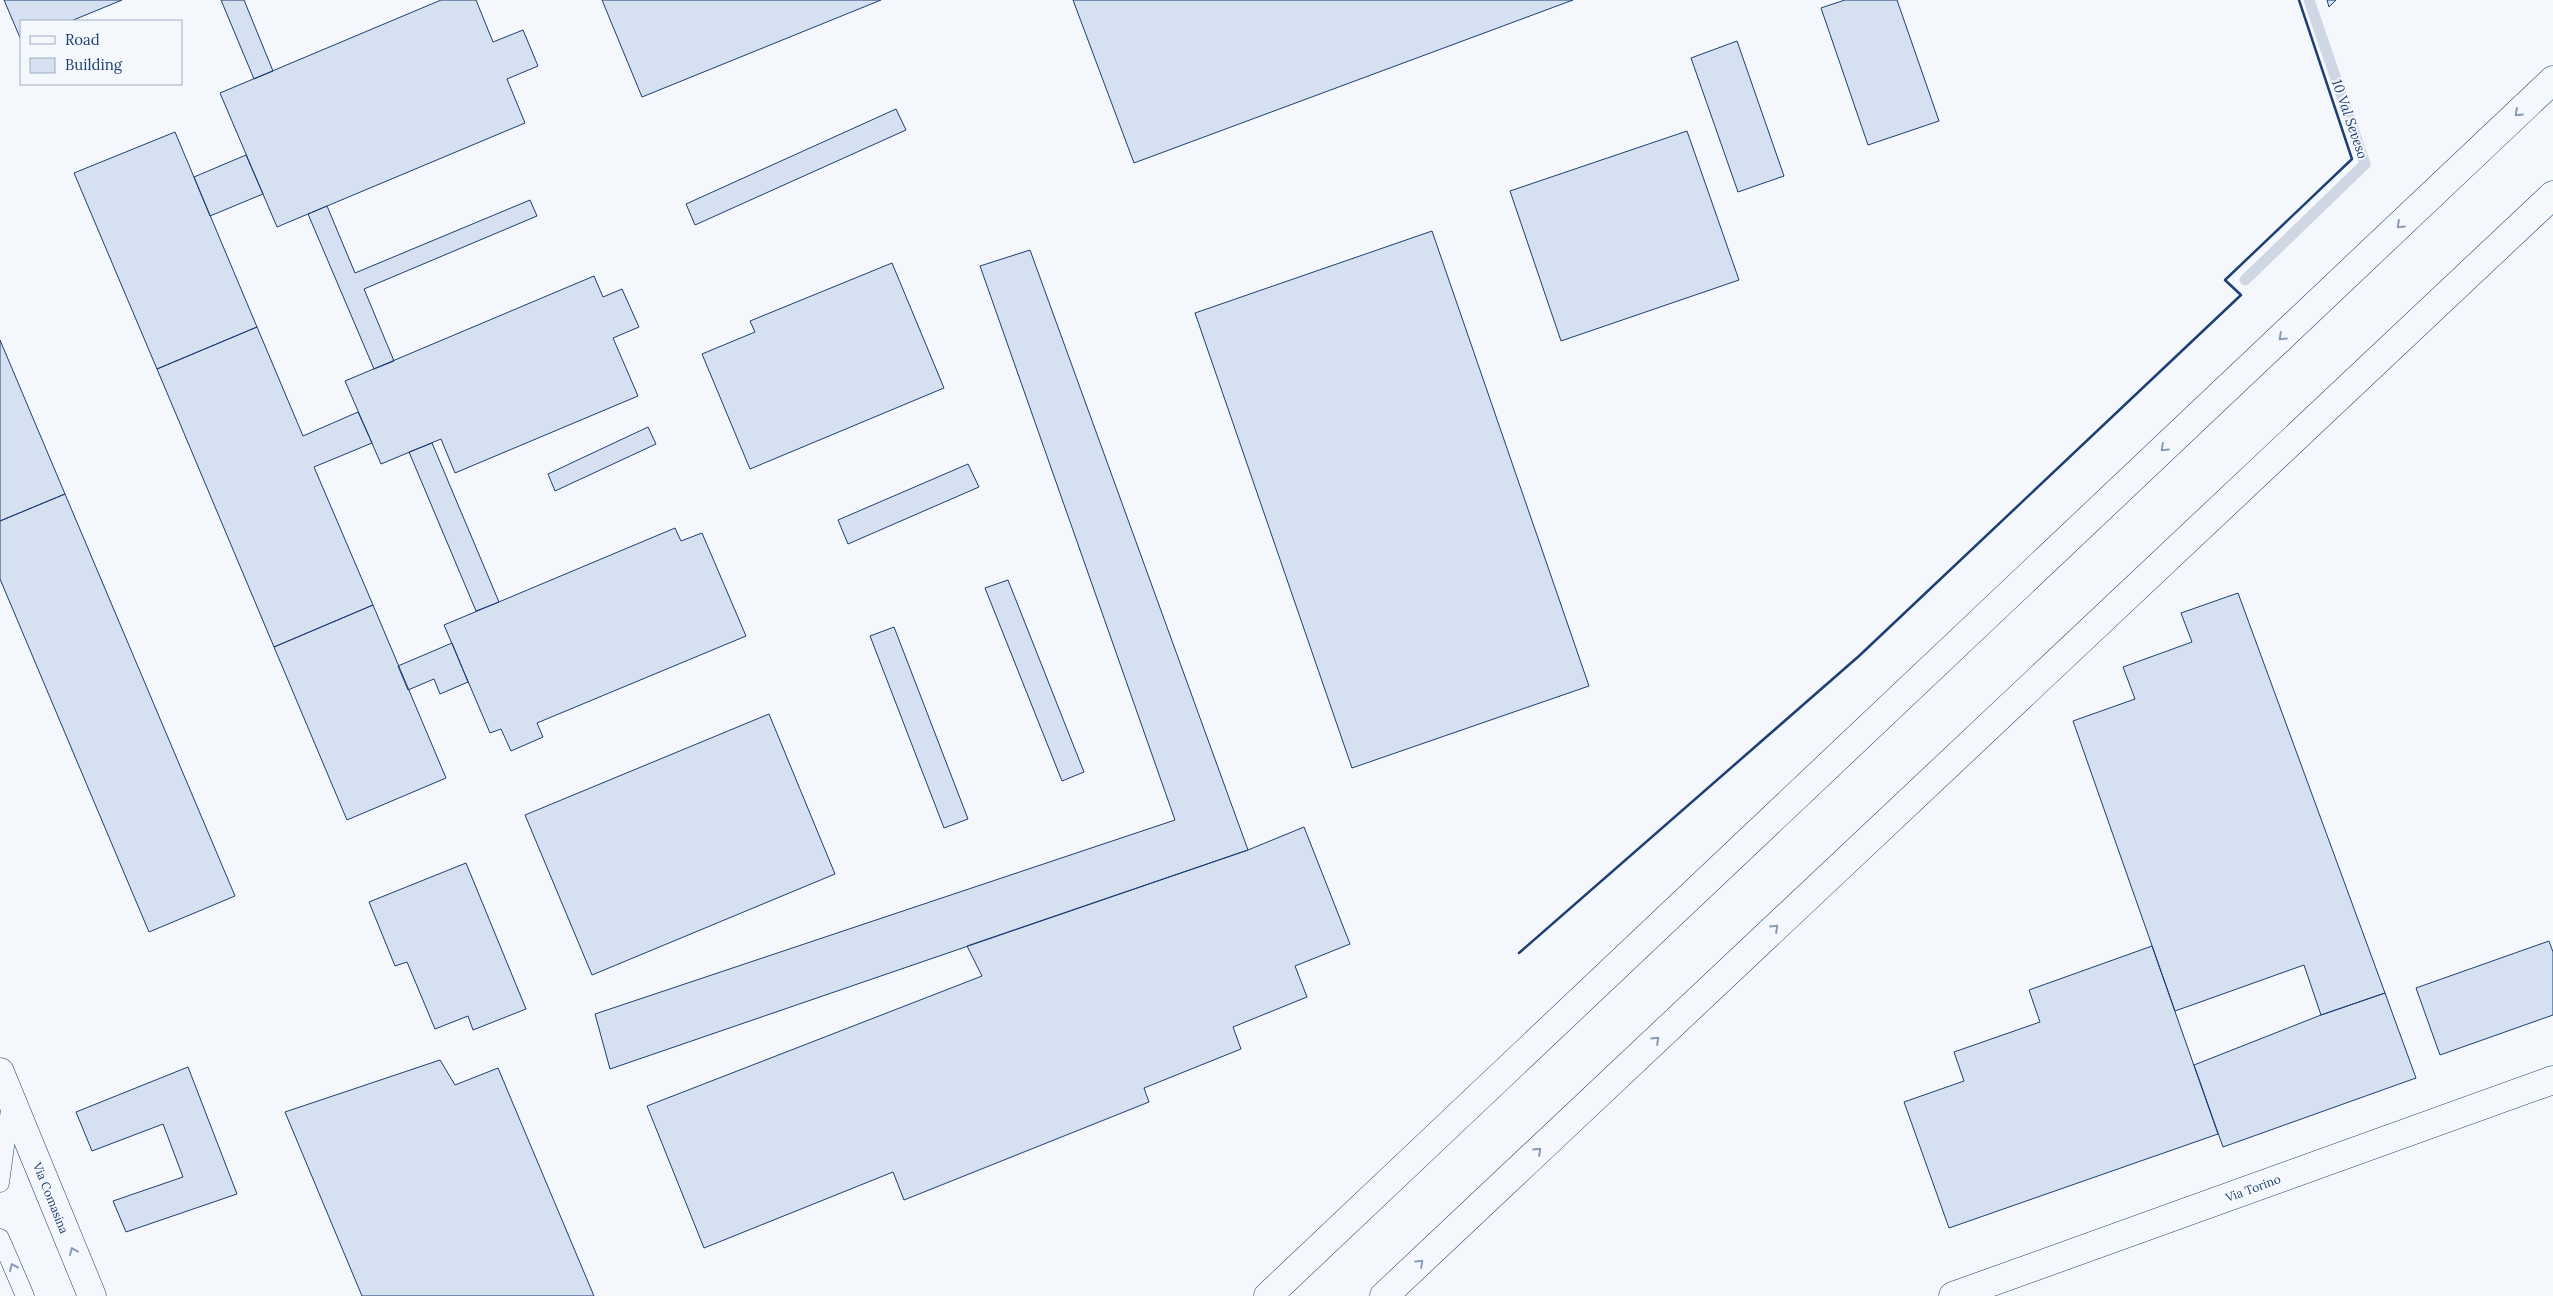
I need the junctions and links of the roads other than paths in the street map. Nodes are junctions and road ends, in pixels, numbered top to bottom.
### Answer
1 (2553, 80) edge
2 (2553, 196) edge
3 (0, 1072) edge
4 (2553, 1080) edge
5 (12, 1100) junction
6 (0, 1183) edge
7 (0, 1238) edge
8 (25, 1296) edge
9 (92, 1296) edge
10 (1268, 1296) edge
11 (1384, 1296) edge
12 (1953, 1296) edge

1 -> 10 main road
11 -> 2 main road
3 - 5 main road, Via Comasina
4 - 12 main road, Via Torino
5 - 6 lane
9 -> 5 main road, Via Comasina
8 -> 7 lane

